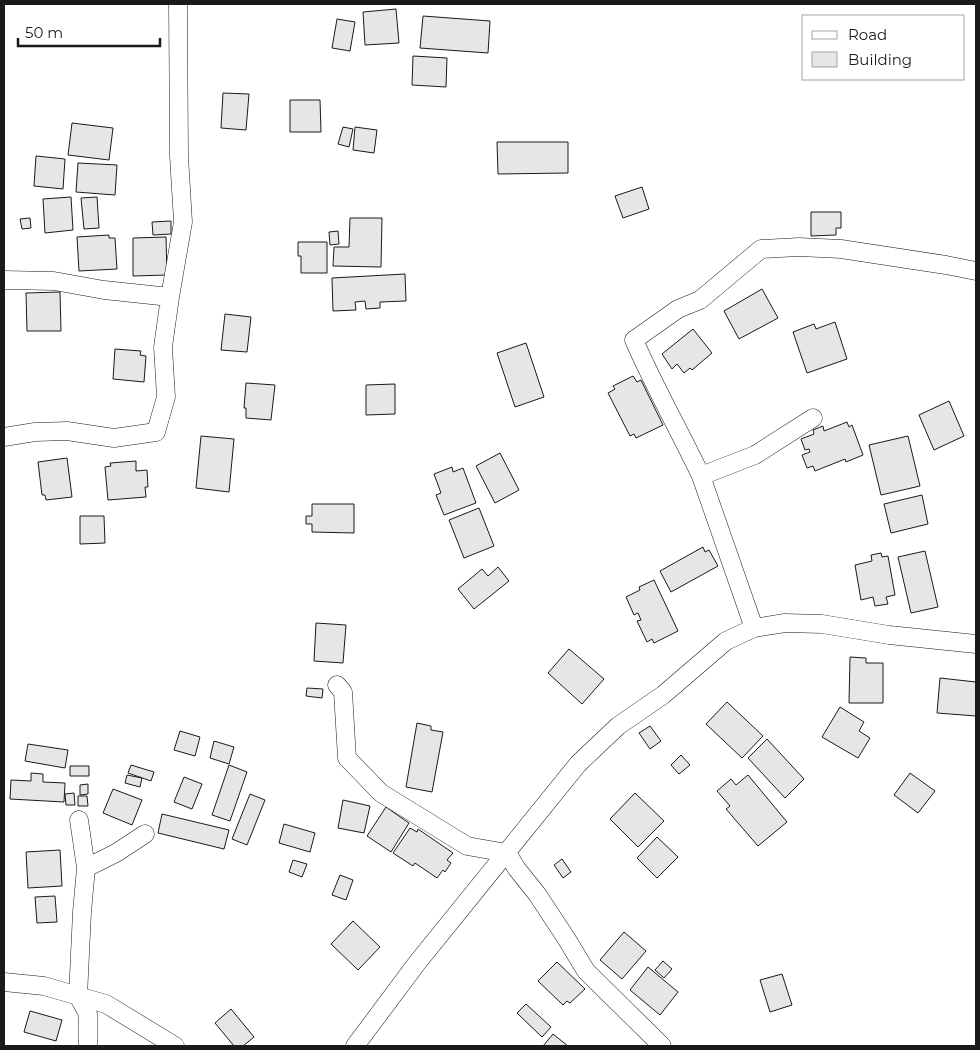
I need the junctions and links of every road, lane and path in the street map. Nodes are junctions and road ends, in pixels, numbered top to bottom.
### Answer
1 (178, 4) edge
2 (976, 271) edge
3 (4, 280) edge
4 (170, 297) junction
5 (813, 418) dead end
6 (4, 437) edge
7 (700, 476) junction
8 (754, 628) junction
9 (976, 644) edge
10 (337, 684) dead end
11 (78, 820) dead end
12 (145, 834) dead end
13 (507, 853) junction
14 (86, 868) junction
15 (4, 982) edge
16 (78, 996) junction
17 (88, 1046) edge
18 (175, 1046) edge
19 (355, 1046) edge
20 (660, 1046) edge

1 - 4 street
2 - 7 street
3 - 4 street
4 - 6 street
5 - 7 street
7 - 8 street
8 - 9 street
8 - 13 street
10 - 13 street
11 - 14 street
12 - 14 street
13 - 19 street
13 - 20 street
14 - 16 street
15 - 16 street
16 - 17 street
16 - 18 street

